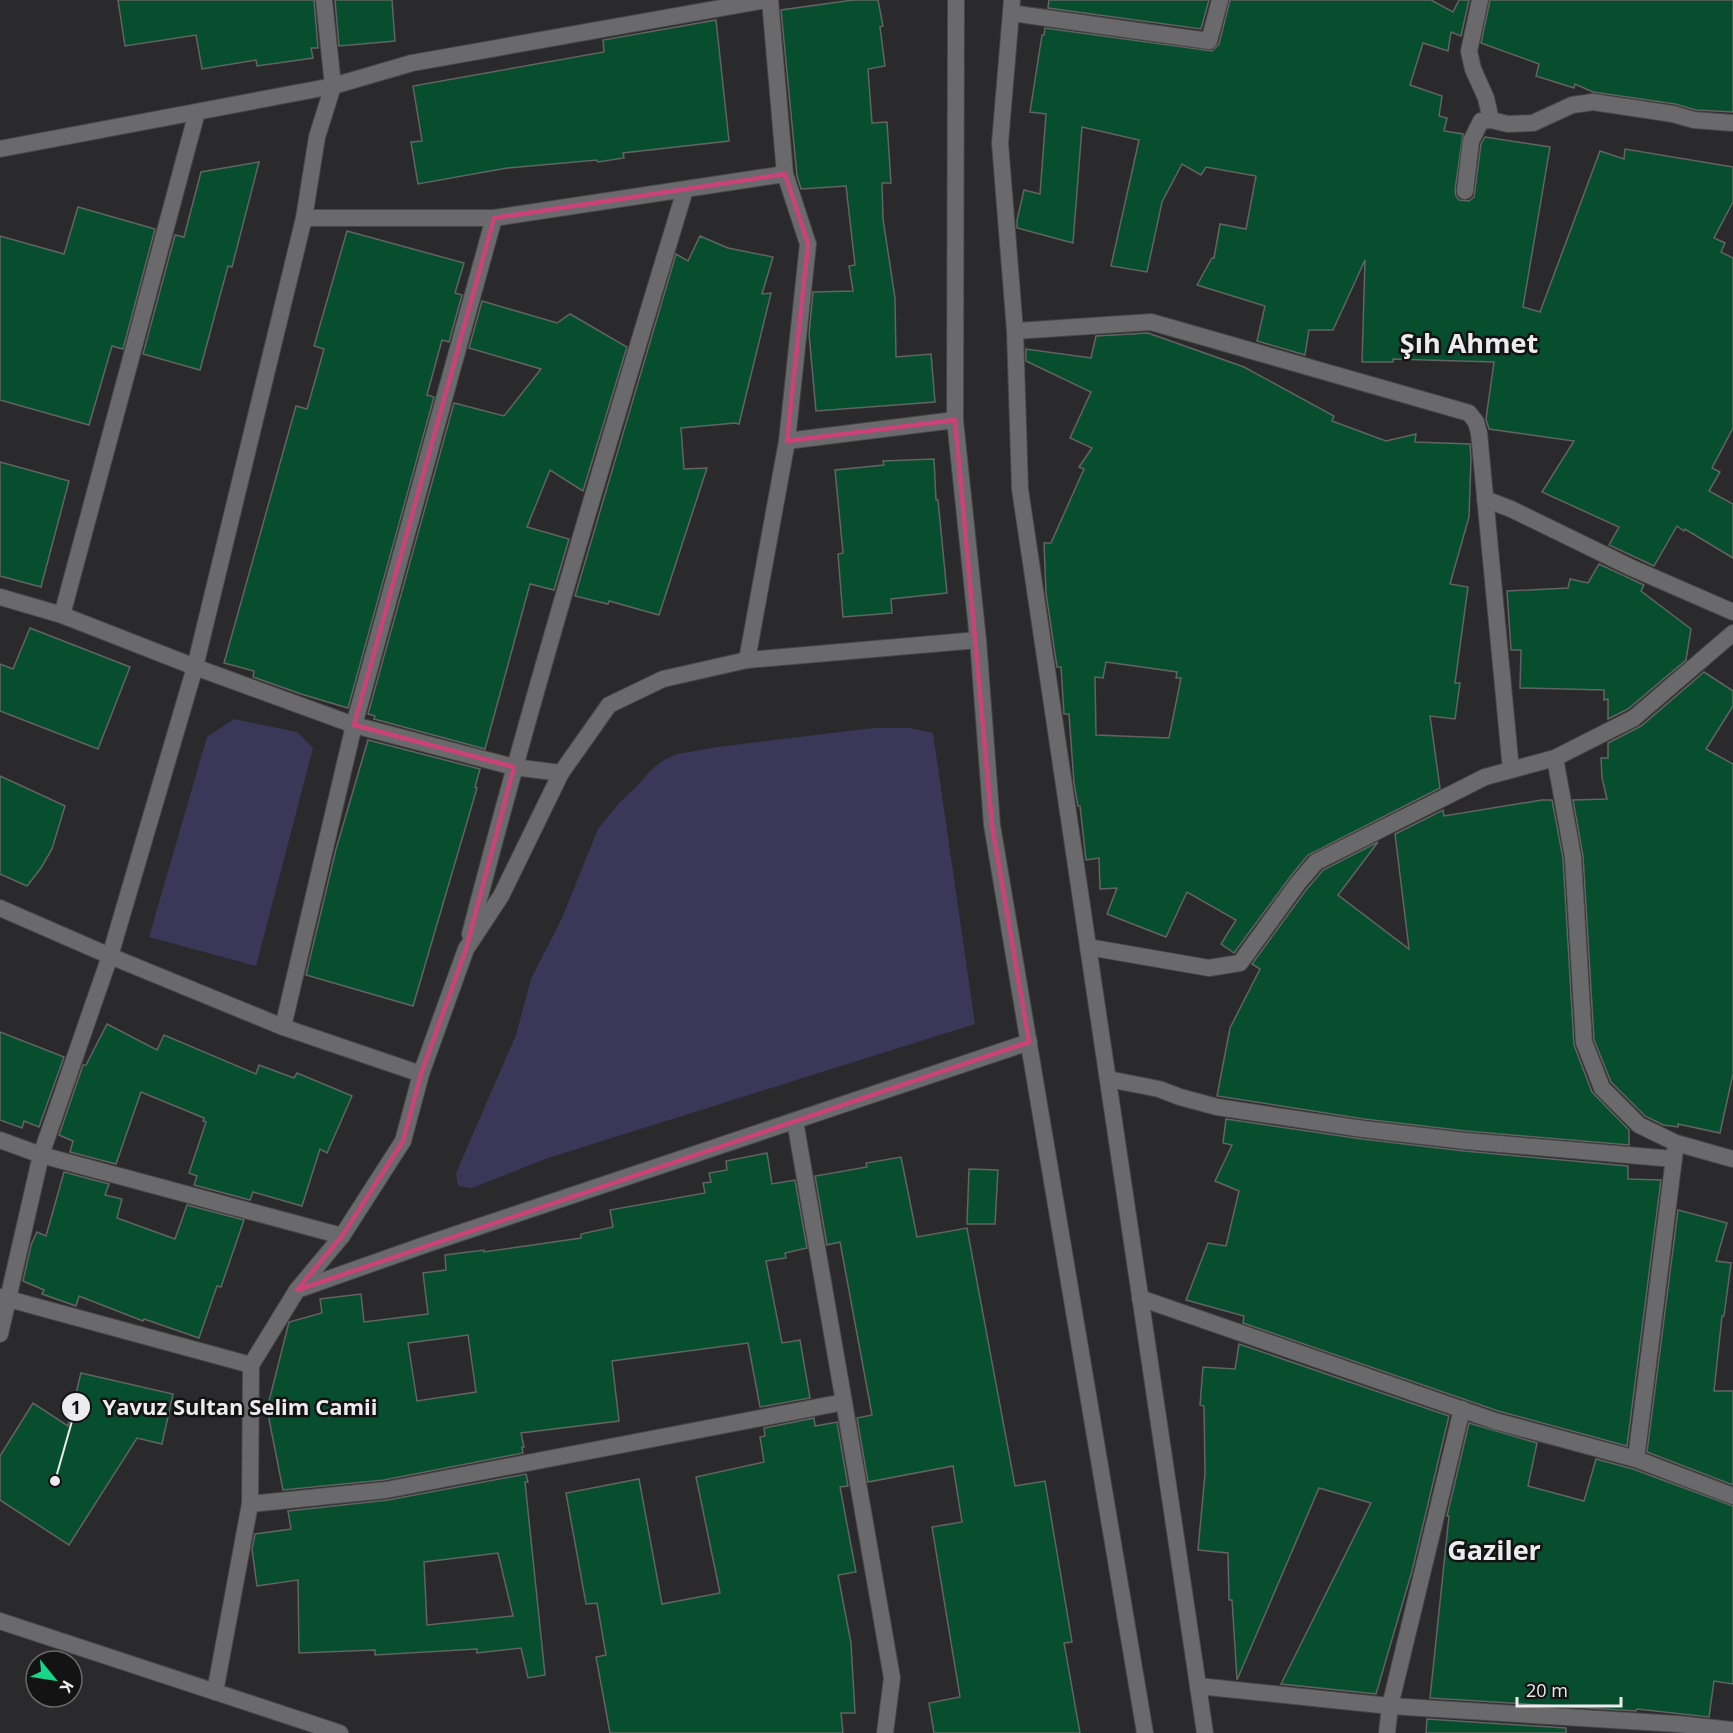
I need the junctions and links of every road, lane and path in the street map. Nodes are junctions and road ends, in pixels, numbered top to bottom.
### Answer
1 (324, 0) edge
2 (768, 0) edge
3 (956, 0) edge
4 (1220, 0) edge
5 (1480, 0) edge
6 (1012, 7) edge
7 (333, 86) junction
8 (197, 111) junction
9 (1491, 120) junction
10 (1733, 123) edge
11 (0, 149) edge
12 (786, 174) junction
13 (685, 190) junction
14 (1465, 191) dead end
15 (304, 218) junction
16 (494, 218) junction
17 (1015, 331) junction
18 (955, 420) junction
19 (787, 441) junction
20 (1485, 499) junction
21 (0, 597) edge
22 (1733, 612) edge
23 (62, 615) junction
24 (1733, 633) edge
25 (978, 640) junction
26 (747, 660) junction
27 (195, 667) junction
28 (354, 724) junction
29 (1555, 758) junction
30 (514, 768) junction
31 (1511, 770) junction
32 (561, 773) junction
33 (0, 908) edge
34 (1088, 947) junction
35 (466, 949) junction
36 (110, 956) junction
37 (283, 1027) junction
38 (1029, 1042) junction
39 (421, 1074) junction
40 (1107, 1079) junction
41 (795, 1120) junction
42 (0, 1140) edge
43 (1675, 1151) junction
44 (40, 1155) junction
45 (1733, 1158) edge
46 (342, 1236) junction
47 (297, 1290) junction
48 (5, 1298) edge
49 (1140, 1298) junction
50 (0, 1334) edge
51 (251, 1365) junction
52 (844, 1402) junction
53 (1462, 1409) junction
54 (1636, 1459) junction
55 (1733, 1496) edge
56 (250, 1504) junction
57 (0, 1621) edge
58 (1197, 1686) junction
59 (215, 1692) junction
60 (1390, 1706) junction
61 (1678, 1728) edge
62 (1733, 1730) edge
63 (329, 1731) edge
64 (885, 1733) edge
65 (1145, 1733) edge
66 (1204, 1733) edge
67 (1387, 1733) edge

1 - 7 street
2 - 7 street
2 - 12 street
3 - 18 street
4 - 6 street
5 - 9 street
6 - 17 street
7 - 8 street
7 - 15 street
8 - 11 street
8 - 23 street
9 - 10 street
9 - 14 street
12 - 13 street
12 - 19 street
13 - 16 street
13 - 30 street
15 - 16 street
15 - 27 street
16 - 28 street
17 - 20 street
17 - 34 street
18 - 19 street
18 - 25 street
19 - 26 street
20 - 22 street
20 - 31 street
21 - 23 street
23 - 27 street
24 - 29 street
25 - 26 street
25 - 38 street
26 - 32 street
27 - 28 street
27 - 36 street
28 - 30 street
28 - 37 street
29 - 31 street
29 - 43 street
30 - 32 street
30 - 35 street
31 - 34 street
32 - 35 street
33 - 36 street
34 - 40 street
35 - 39 street
36 - 37 street
36 - 44 street
37 - 39 street
38 - 41 street
38 - 65 street
39 - 46 street
40 - 43 street
40 - 49 street
41 - 47 street
41 - 52 street
42 - 44 street
43 - 45 street
43 - 54 street
44 - 46 street
44 - 48 street
46 - 47 street
47 - 51 street
48 - 50 street
48 - 51 street
49 - 53 street
49 - 58 street
51 - 56 street
52 - 56 street
52 - 64 street
53 - 54 street
53 - 60 street
54 - 55 street
56 - 59 street
57 - 59 street
58 - 60 street
58 - 66 street
59 - 63 street
60 - 61 street
60 - 67 street
61 - 62 street

